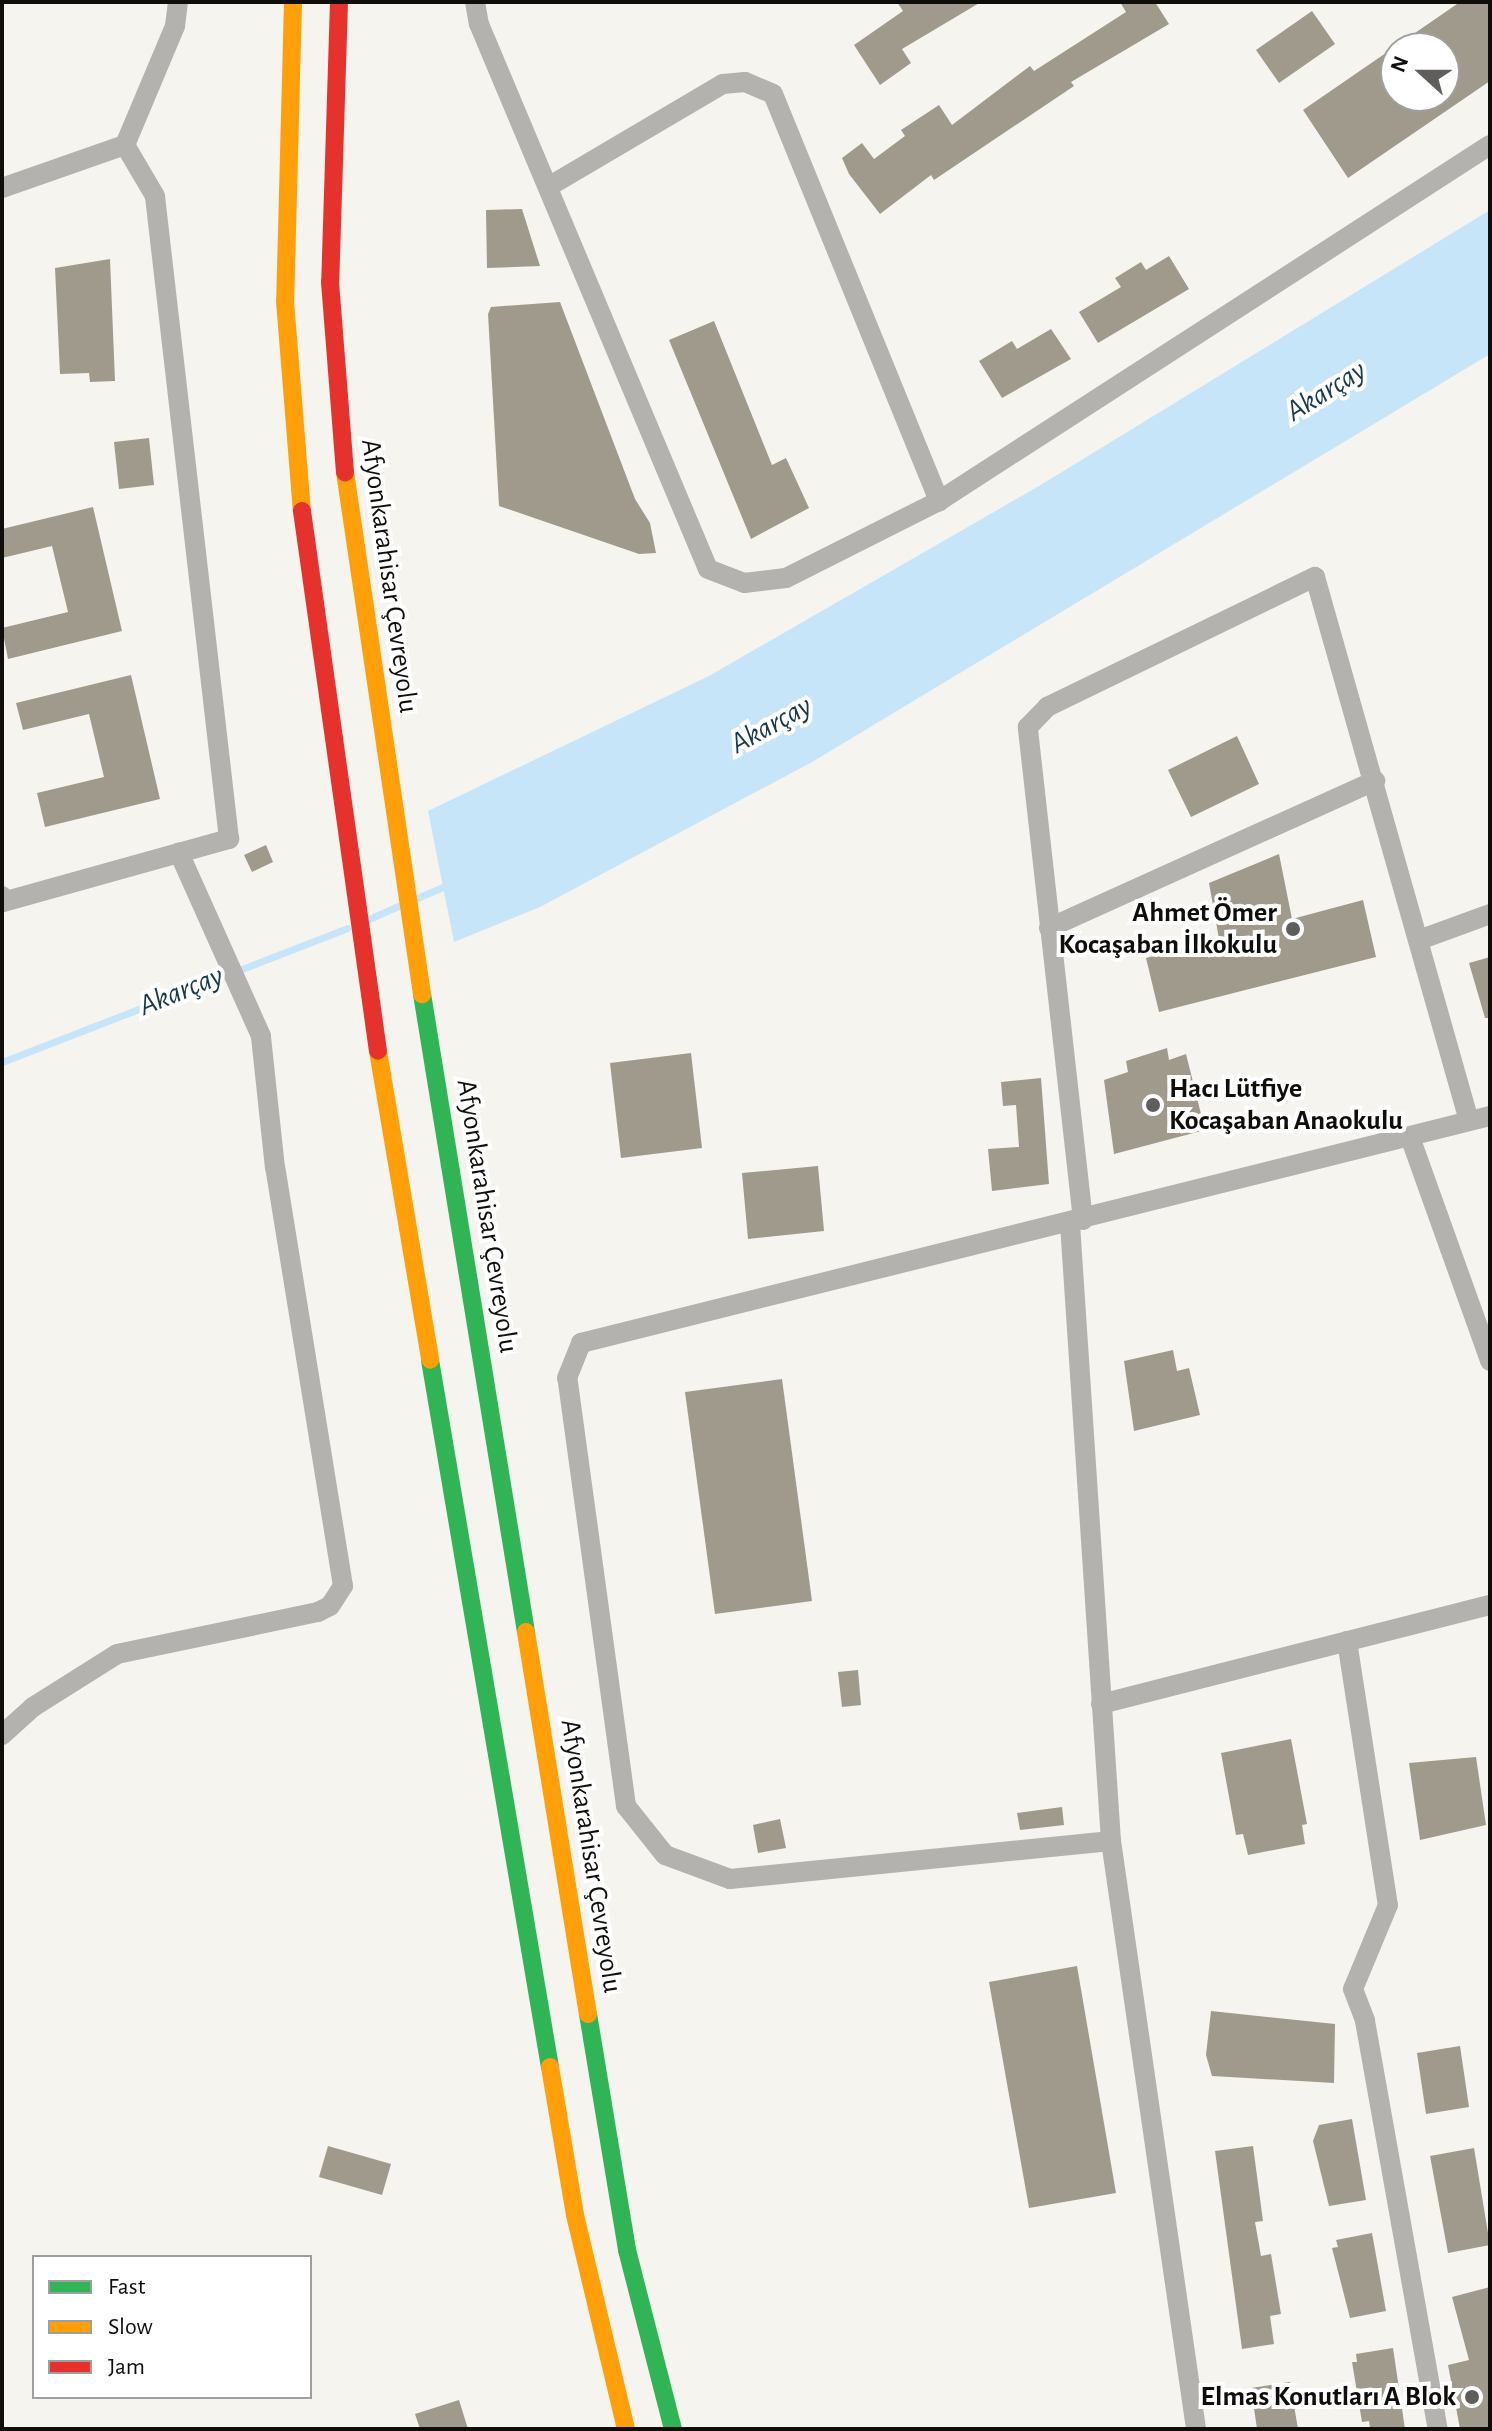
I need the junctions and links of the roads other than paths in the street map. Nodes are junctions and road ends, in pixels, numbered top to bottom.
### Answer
1 (178, 2) edge
2 (293, 2) edge
3 (339, 2) edge
4 (475, 2) edge
5 (125, 145) junction
6 (1490, 145) edge
7 (548, 187) junction
8 (2, 188) edge
9 (939, 501) junction
10 (1375, 781) junction
11 (179, 853) junction
12 (2, 896) edge
13 (1490, 914) edge
14 (1049, 928) junction
15 (1419, 940) junction
16 (1490, 1116) edge
17 (1469, 1121) junction
18 (1410, 1137) junction
19 (1076, 1222) junction
20 (1490, 1361) edge
21 (1490, 1605) edge
22 (1347, 1641) junction
23 (1101, 1704) junction
24 (2, 1735) edge
25 (1111, 1841) junction
26 (626, 2429) edge
27 (673, 2429) edge
28 (1196, 2429) edge
29 (1438, 2429) edge

1 - 5 street
2 - 26 highway
3 - 27 highway, Afyonkarahisar Çevreyolu
4 - 7 street
5 - 8 street
5 - 11 street
6 - 9 street
7 - 9 street
7 - 9 street
10 - 14 street
10 - 14 street
10 - 15 street
11 - 12 street
11 - 24 street
13 - 15 street
14 - 19 street
15 - 17 street
16 - 17 street
17 - 18 street
18 - 19 street
18 - 20 street
19 - 23 street
19 - 25 street
21 - 22 street
22 - 23 street
22 - 29 street
23 - 25 street
25 - 28 street

